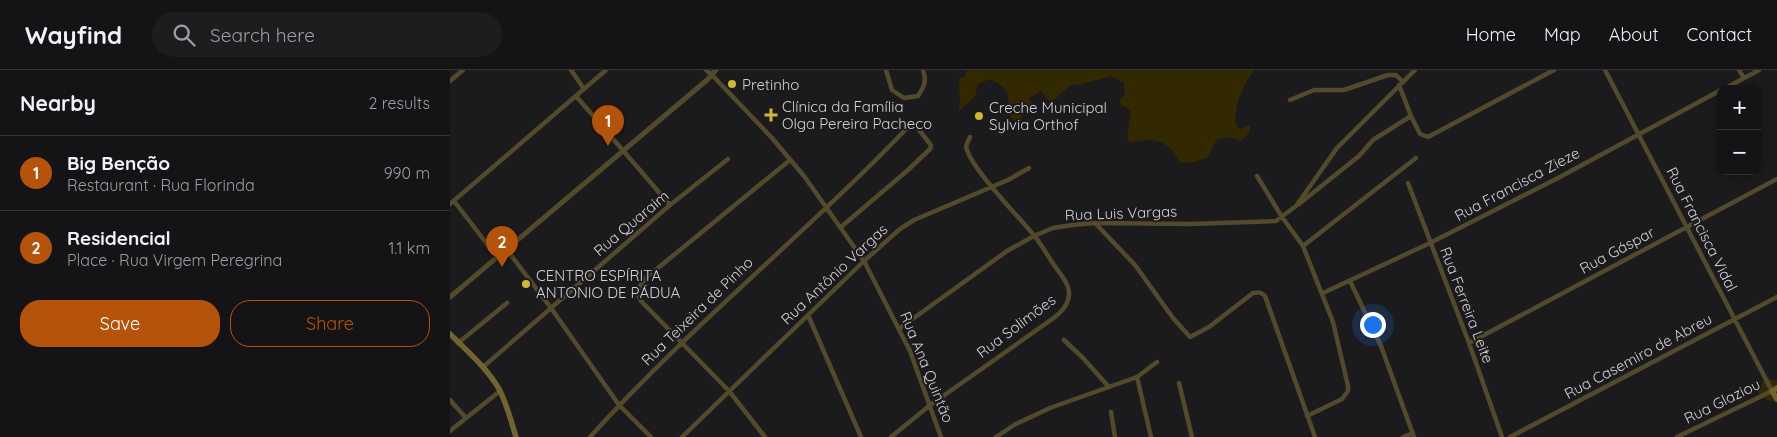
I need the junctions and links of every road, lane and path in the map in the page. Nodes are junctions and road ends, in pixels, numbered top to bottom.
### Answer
1 (462, 70) edge
2 (571, 70) edge
3 (606, 70) edge
4 (706, 70) edge
5 (886, 70) edge
6 (923, 70) edge
7 (1415, 70) edge
8 (1554, 70) edge
9 (1605, 70) edge
10 (1739, 70) edge
11 (1759, 70) edge
12 (714, 72) edge
13 (1744, 78) junction
14 (450, 82) edge
15 (1400, 83) junction
16 (1731, 85) edge
17 (584, 89) junction
18 (1717, 93) edge
19 (576, 96) junction
20 (1290, 100) dead end
21 (1411, 116) junction
22 (1639, 134) junction
23 (970, 136) dead end
24 (623, 150) junction
25 (1416, 158) dead end
26 (728, 159) dead end
27 (790, 160) junction
28 (1029, 168) dead end
29 (1257, 176) dead end
30 (1777, 179) edge
31 (1408, 183) dead end
32 (992, 187) junction
33 (452, 203) edge
34 (670, 206) junction
35 (1296, 206) junction
36 (826, 208) junction
37 (1282, 217) junction
38 (1096, 223) junction
39 (841, 227) junction
40 (1686, 228) junction
41 (1034, 236) junction
42 (1430, 243) junction
43 (1303, 246) junction
44 (507, 250) junction
45 (497, 257) junction
46 (864, 261) junction
47 (1350, 280) junction
48 (1323, 293) junction
49 (450, 297) edge
50 (1777, 297) edge
51 (507, 303) dead end
52 (551, 308) junction
53 (808, 315) junction
54 (1734, 319) junction
55 (900, 328) junction
56 (450, 334) edge
57 (1064, 340) dead end
58 (458, 342) junction
59 (681, 342) junction
60 (1469, 343) junction
61 (1157, 362) dead end
62 (483, 367) junction
63 (1137, 377) junction
64 (1179, 383) dead end
65 (1109, 387) junction
66 (1775, 389) edge
67 (729, 390) junction
68 (500, 391) junction
69 (1777, 399) edge
70 (450, 400) edge
71 (619, 405) junction
72 (929, 406) junction
73 (1111, 412) dead end
74 (1308, 416) junction
75 (466, 418) junction
76 (450, 432) edge
77 (1413, 435) edge
78 (516, 437) edge
79 (590, 437) edge
80 (651, 437) edge
81 (682, 437) edge
82 (765, 437) edge
83 (861, 437) edge
84 (892, 437) edge
85 (941, 437) edge
86 (996, 437) edge
87 (1115, 437) edge
88 (1151, 437) edge
89 (1192, 437) edge
90 (1315, 437) edge
91 (1403, 437) edge
92 (1502, 437) edge
93 (1510, 437) edge
94 (1677, 437) edge

1 - 14 street
2 - 17 street
3 - 17 street
4 - 12 street, Rua Ana Quintão
5 - 6 street
7 - 15 street
8 - 21 street
9 - 22 street, Rua Francisca Vidal
10 - 13 street
11 - 13 street, Rua Francisca Zieze
12 - 24 street
12 - 27 street, Rua Ana Quintão
13 - 16 street, Rua Francisca Zieze
15 - 20 street
15 - 21 street
15 - 35 street
17 - 19 street
18 - 22 street, Rua Francisca Zieze
19 - 24 street
19 - 33 street
21 - 35 street
22 - 40 street, Rua Francisca Vidal
22 - 42 street, Rua Francisca Zieze
23 - 32 street, Rua Solimões
24 - 34 street
24 - 44 street
25 - 43 street
26 - 34 street, Rua Quaraim
27 - 36 street, Rua Ana Quintão
27 - 59 street
28 - 32 street, Rua Antônio Vargas
29 - 37 street
30 - 40 street, Rua Gáspar
31 - 42 street, Rua Ferreira Leite
32 - 41 street, Rua Solimões
32 - 46 street, Rua Antônio Vargas
33 - 45 street
34 - 52 street, Rua Quaraim
35 - 37 street
36 - 39 street, Rua Ana Quintão
36 - 39 street, Rua Teixeira de Pinho
36 - 59 street, Rua Teixeira de Pinho
37 - 38 street, Rua Luis Vargas
37 - 43 street
38 - 41 street, Rua Luis Vargas
38 - 74 street
39 - 46 street, Rua Ana Quintão
40 - 54 street, Rua Francisca Vidal
40 - 60 street, Rua Gáspar
41 - 55 street, Rua Luis Vargas
41 - 72 street, Rua Solimões
42 - 47 street, Rua Francisca Zieze
42 - 60 street, Rua Ferreira Leite
43 - 48 street
44 - 45 street
44 - 52 street
45 - 49 street
46 - 53 street, Rua Antônio Vargas
46 - 55 street, Rua Ana Quintão
47 - 48 street, Rua Francisca Zieze
47 - 77 street
48 - 74 street
50 - 54 street, Rua Casemiro de Abreu
51 - 58 street
52 - 62 street, Rua Quaraim
52 - 71 street
53 - 67 street, Rua Antônio Vargas
53 - 83 street
54 - 66 street, Rua Francisca Vidal
54 - 93 street, Rua Casemiro de Abreu
55 - 72 street, Rua Ana Quintão
56 - 58 main road
57 - 65 street
58 - 62 main road
59 - 67 street
59 - 71 street, Rua Teixeira de Pinho
60 - 92 street, Rua Ferreira Leite
61 - 63 street
62 - 68 main road
63 - 65 street
63 - 88 street
64 - 89 street
65 - 86 street
66 - 69 main road, Rua Francisca Vidal
66 - 94 street, Rua Glaziou
67 - 81 street, Rua Antônio Vargas
67 - 82 street
68 - 75 street
68 - 78 main road
70 - 75 street
71 - 79 street, Rua Teixeira de Pinho
71 - 80 street
72 - 84 street, Rua Solimões
72 - 85 street, Rua Ana Quintão
73 - 87 street
74 - 90 street
75 - 76 street
77 - 91 street

